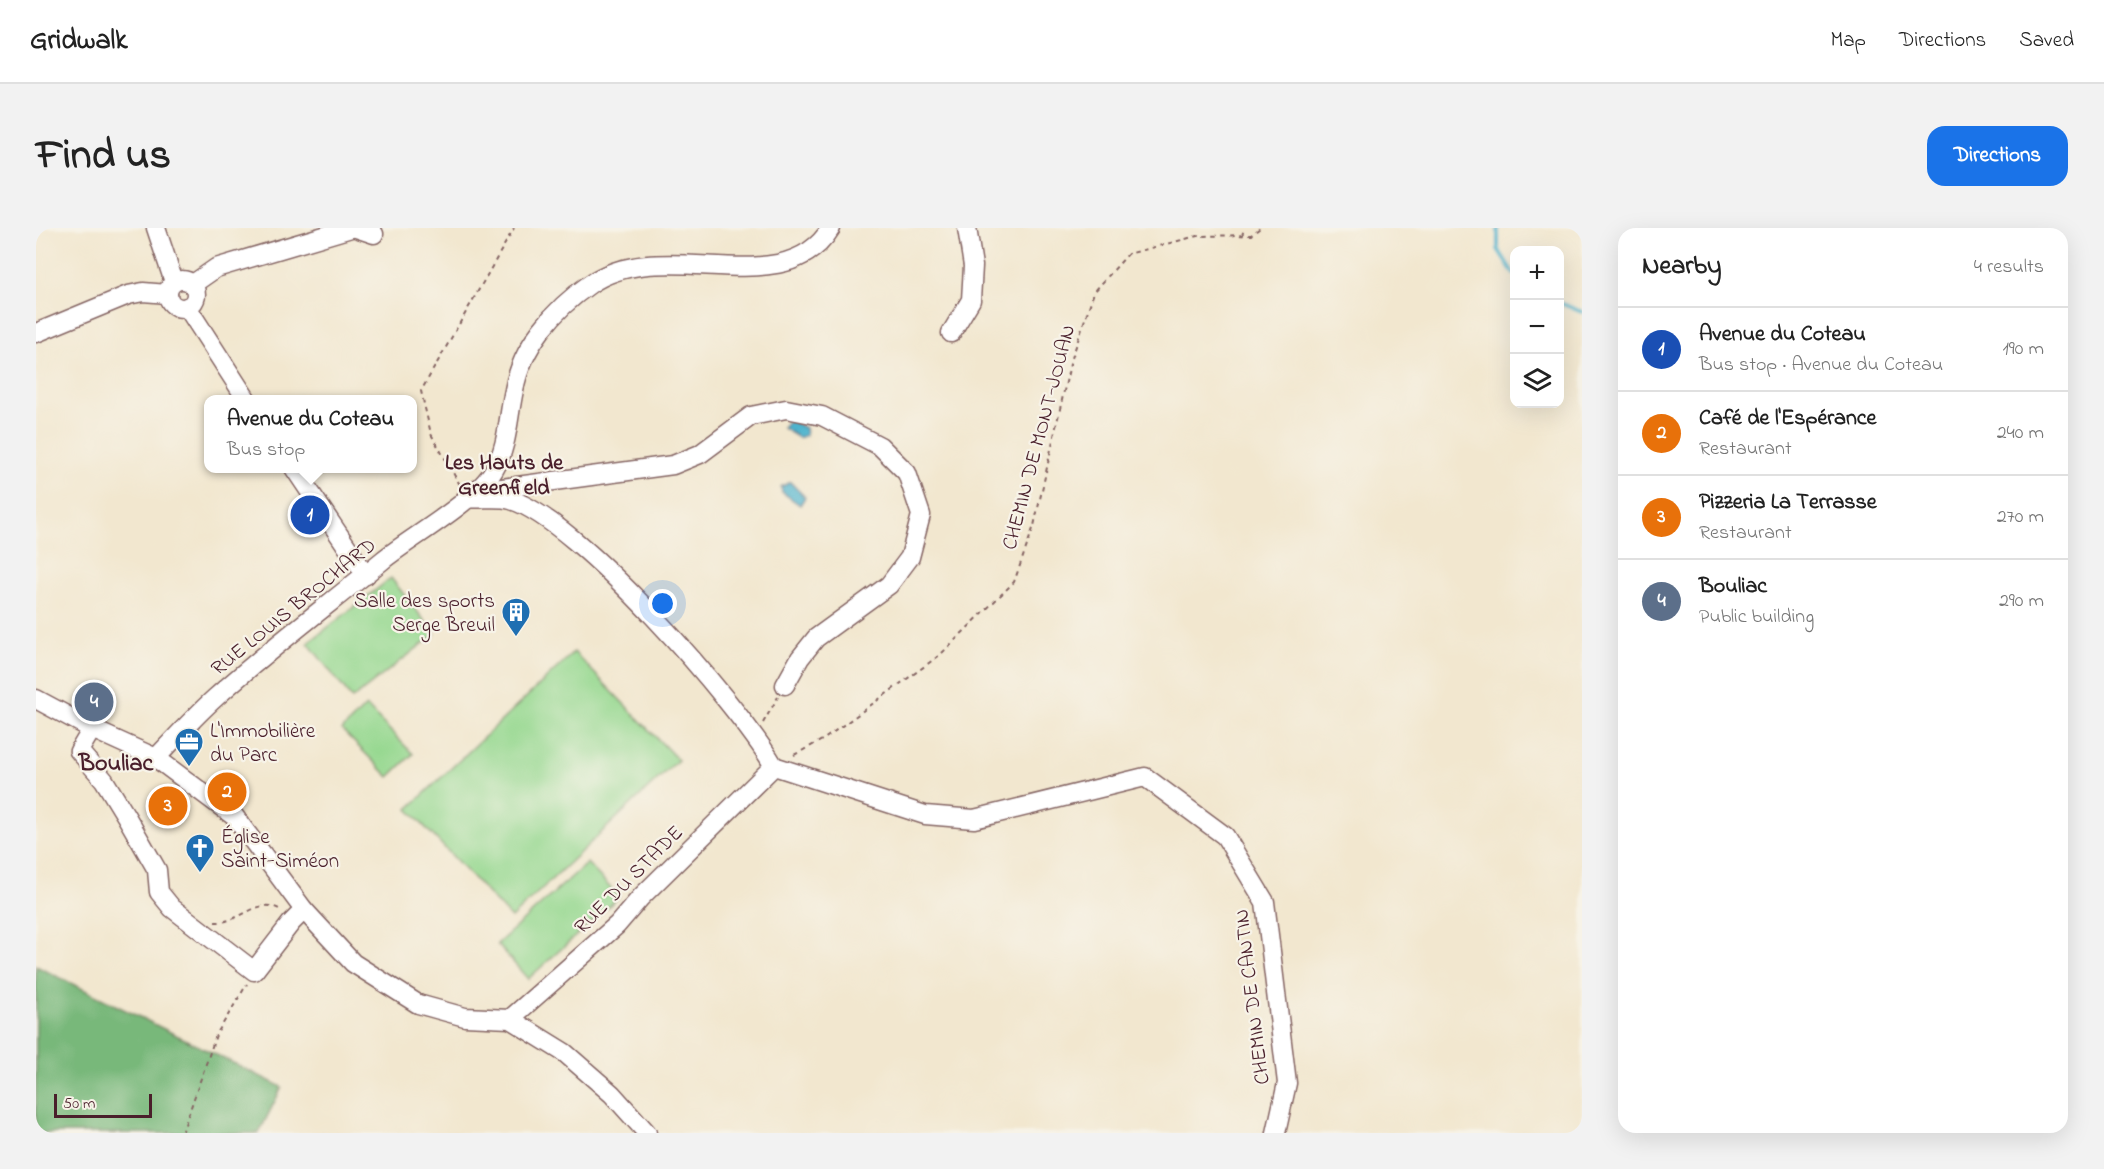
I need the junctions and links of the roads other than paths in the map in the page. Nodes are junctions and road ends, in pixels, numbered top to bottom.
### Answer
1 (156, 228) edge
2 (351, 228) edge
3 (356, 228) edge
4 (831, 228) edge
5 (967, 228) edge
6 (374, 234) dead end
7 (193, 284) junction
8 (171, 288) junction
9 (187, 307) junction
10 (36, 333) edge
11 (951, 333) dead end
12 (244, 395) edge
13 (297, 473) edge
14 (466, 498) junction
15 (366, 575) junction
16 (785, 686) road end
17 (36, 699) edge
18 (92, 729) junction
19 (156, 758) junction
20 (774, 766) junction
21 (299, 915) junction
22 (510, 1019) junction
23 (647, 1133) edge
24 (1276, 1133) edge

1 - 8 street
2 - 7 street
3 - 6 street
4 - 14 street, RUE LOUIS BROCHARD
5 - 11 street
7 - 8 street
7 - 9 street
8 - 9 street
8 - 10 street
9 - 12 street
13 - 15 street
14 - 15 street, RUE LOUIS BROCHARD
14 - 16 street
14 - 20 street
15 - 19 street, RUE LOUIS BROCHARD
17 - 18 street
18 - 19 street
18 - 21 street
19 - 21 street
20 - 22 street, RUE DU STADE
20 - 24 street, CHEMIN DE CANTIN
21 - 22 street
22 - 23 street

